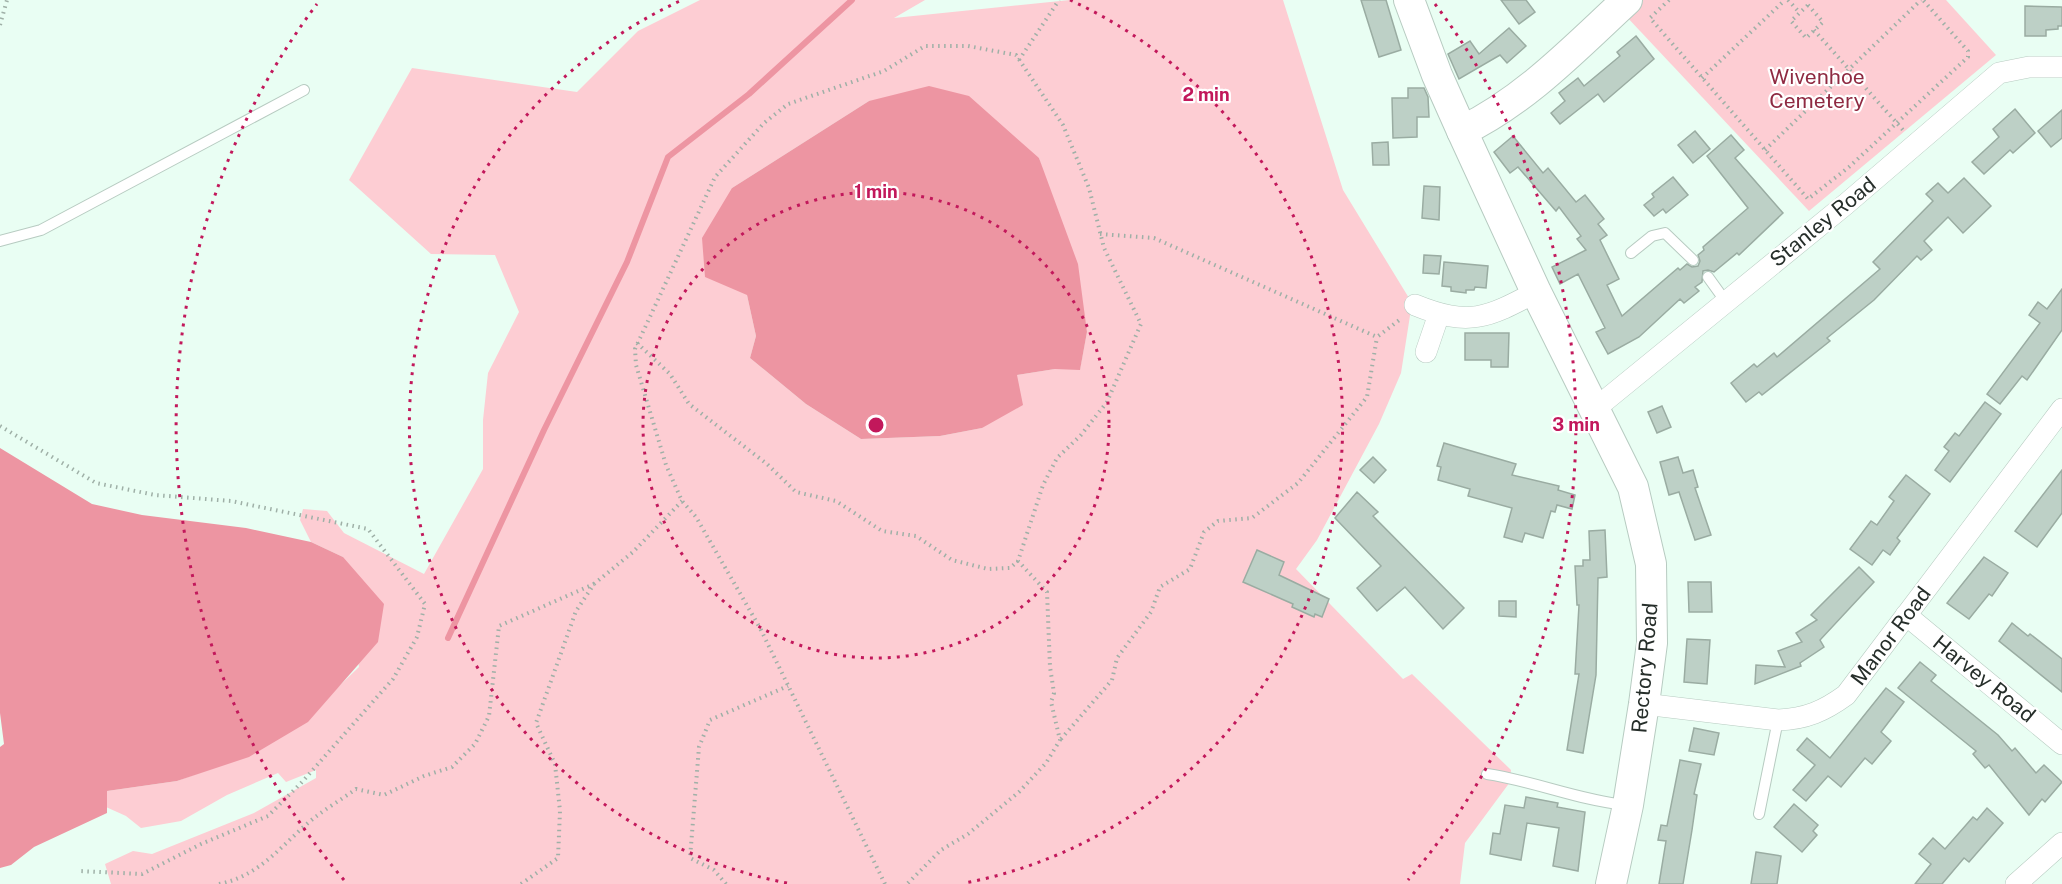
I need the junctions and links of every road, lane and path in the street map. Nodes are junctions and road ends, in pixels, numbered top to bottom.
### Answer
1 (7, 0) edge
2 (1059, 0) edge
3 (1409, 0) edge
4 (1627, 0) edge
5 (1669, 0) edge
6 (1786, 0) edge
7 (1922, 0) edge
8 (1800, 13) junction
9 (0, 25) edge
10 (1814, 30) junction
11 (1019, 60) junction
12 (2062, 67) edge
13 (1849, 69) junction
14 (1702, 78) junction
15 (304, 90) dead end
16 (1897, 123) junction
17 (1462, 131) junction
18 (1916, 145) junction
19 (1765, 150) junction
20 (1100, 234) junction
21 (0, 241) edge
22 (1631, 253) dead end
23 (1693, 260) dead end
24 (1708, 277) dead end
25 (1536, 292) junction
26 (1726, 302) junction
27 (1415, 304) joint
28 (1439, 314) junction
29 (1377, 337) junction
30 (637, 343) junction
31 (1426, 352) dead end
32 (1596, 408) junction
33 (2062, 409) edge
34 (0, 426) edge
35 (682, 501) junction
36 (1018, 561) junction
37 (594, 584) junction
38 (1906, 615) junction
39 (788, 686) junction
40 (1644, 704) junction
41 (1778, 720) junction
42 (1060, 740) junction
43 (2062, 744) edge
44 (1487, 774) dead end
45 (1628, 805) junction
46 (1759, 814) dead end
47 (2062, 843) edge
48 (80, 871) dead end
49 (219, 884) edge
50 (521, 884) edge
51 (726, 884) edge
52 (885, 884) edge
53 (908, 884) edge
54 (1611, 884) edge
55 (2016, 884) edge

1 - 9 path
2 - 11 path
3 - 17 street, Rectory Road
4 - 17 street
5 - 14 path
6 - 8 path
6 - 14 path
7 - 13 path
7 - 16 path
8 - 10 path
8 - 10 path
10 - 13 path
11 - 20 path
11 - 30 path
12 - 18 street, Stanley Road
13 - 16 path
13 - 19 path
14 - 19 path
15 - 21 lane
16 - 18 path
16 - 19 path
17 - 25 street, Rectory Road
18 - 26 street, Stanley Road
20 - 29 path
20 - 36 path
22 - 23 lane
24 - 26 lane
25 - 28 street
25 - 32 street, Rectory Road
26 - 32 street, Stanley Road
27 - 28 street
27 - 29 path
28 - 31 street
29 - 42 path
30 - 35 path
30 - 36 path
32 - 40 street, Rectory Road
33 - 38 street, Manor Road
34 - 48 path
35 - 37 path
35 - 39 path
36 - 42 path
37 - 49 path
37 - 50 path
38 - 41 street, Manor Road
38 - 43 street, Harvey Road
39 - 51 path
39 - 52 path
40 - 41 street, Manor Road
40 - 45 street, Rectory Road
41 - 46 lane
42 - 53 path
44 - 45 lane
45 - 54 street, Rectory Road
47 - 55 street

